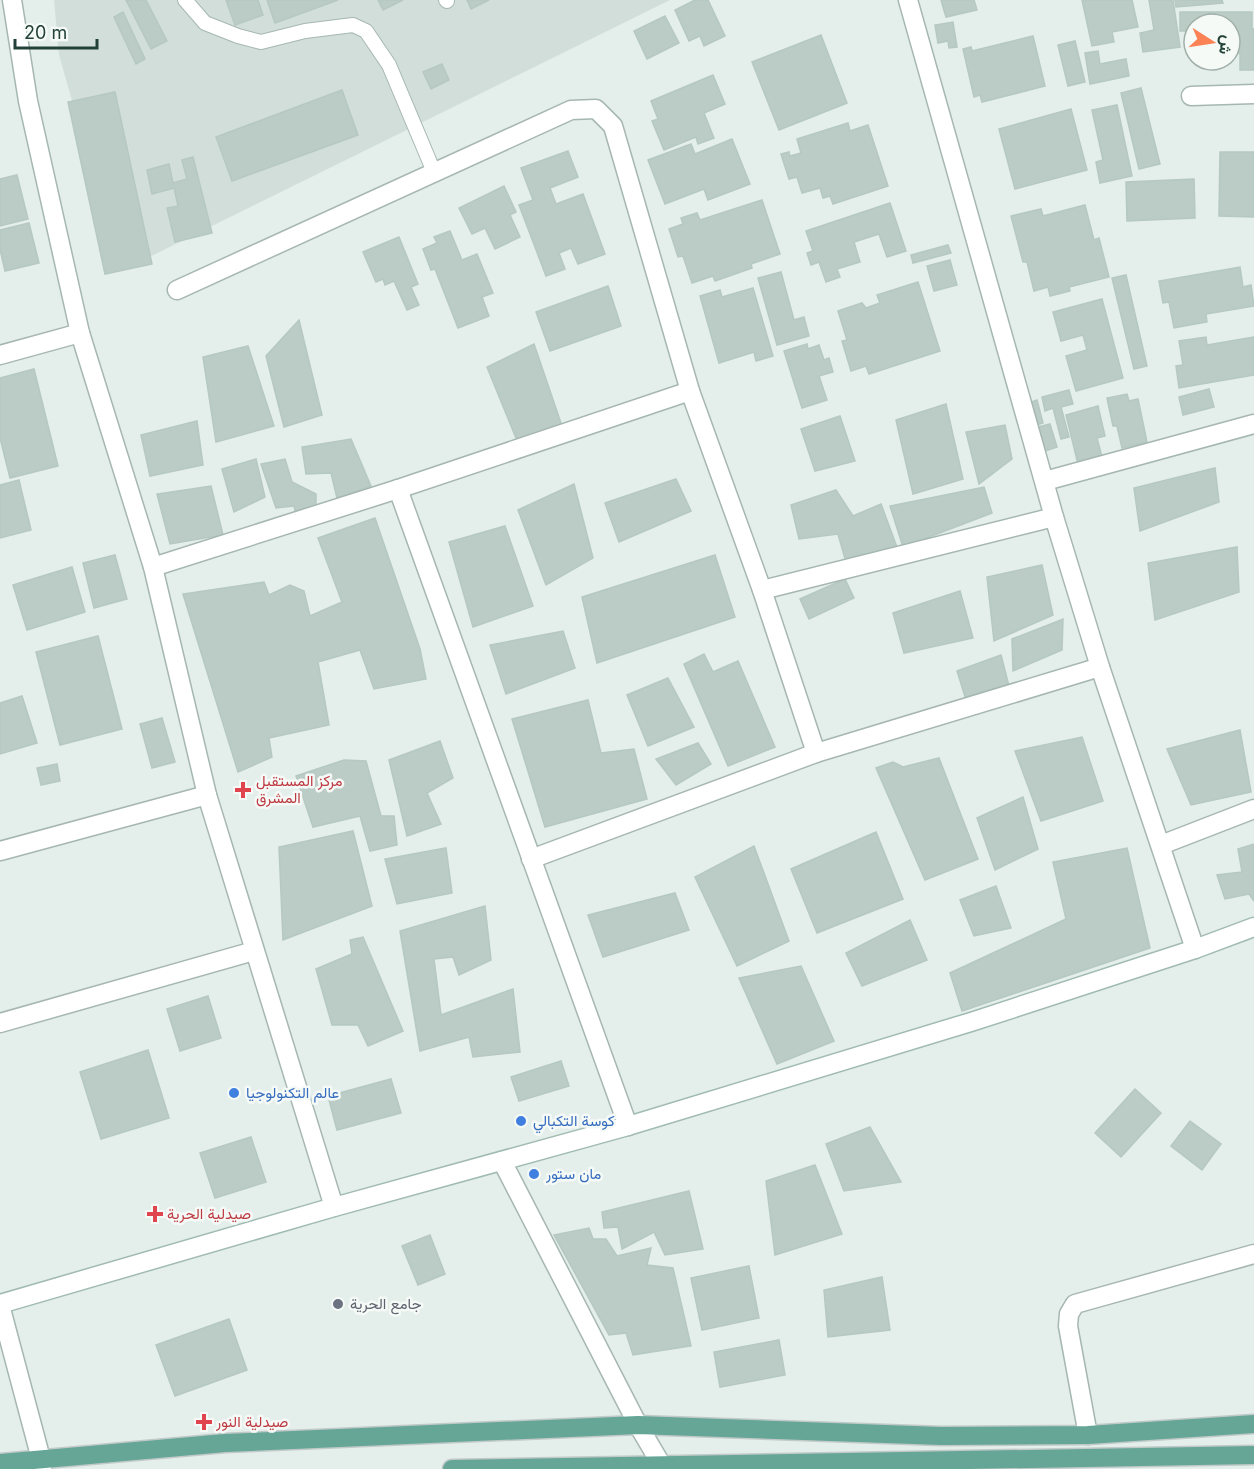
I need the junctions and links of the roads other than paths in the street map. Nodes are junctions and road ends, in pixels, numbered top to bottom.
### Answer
1 (12, 0) edge
2 (185, 0) edge
3 (908, 0) edge
4 (1254, 94) edge
5 (1191, 96) dead end
6 (434, 172) junction
7 (177, 290) dead end
8 (80, 333) junction
9 (0, 355) edge
10 (690, 391) junction
11 (1254, 424) edge
12 (1045, 481) junction
13 (398, 489) junction
14 (1054, 517) junction
15 (153, 567) junction
16 (762, 591) junction
17 (1100, 667) junction
18 (816, 753) junction
19 (207, 795) junction
20 (1254, 809) edge
21 (1161, 845) junction
22 (0, 851) edge
23 (531, 859) junction
24 (1254, 927) edge
25 (1195, 949) junction
26 (254, 951) junction
27 (0, 1023) edge
28 (628, 1126) junction
29 (502, 1161) junction
30 (334, 1207) junction
31 (1254, 1254) edge
32 (0, 1304) edge
33 (1254, 1424) edge
34 (638, 1425) junction
35 (1088, 1435) junction
36 (1254, 1455) edge
37 (105, 1461) edge
38 (0, 1463) edge
39 (42, 1464) edge
40 (663, 1468) edge
41 (452, 1469) edge

1 - 8 street
2 - 6 lane
3 - 12 street
4 - 5 street
6 - 7 street
6 - 10 street
8 - 9 street
8 - 15 street
10 - 13 street
10 - 16 street
11 - 12 street
12 - 14 street
13 - 15 street
13 - 23 street
14 - 16 street
14 - 17 street
15 - 19 street
16 - 18 street
17 - 18 street
17 - 21 street
18 - 23 street
19 - 22 street
19 - 26 street
20 - 21 street
21 - 25 street
23 - 28 street
24 - 25 street
25 - 28 street
26 - 27 street
26 - 30 street
28 - 29 street
29 - 30 street
29 - 34 street
30 - 32 street
31 - 35 street
32 - 39 street
33 - 35 main road
34 - 35 main road
34 - 37 main road
34 - 40 street
36 - 40 main road
37 - 39 main road
38 - 39 main road
40 - 41 main road

